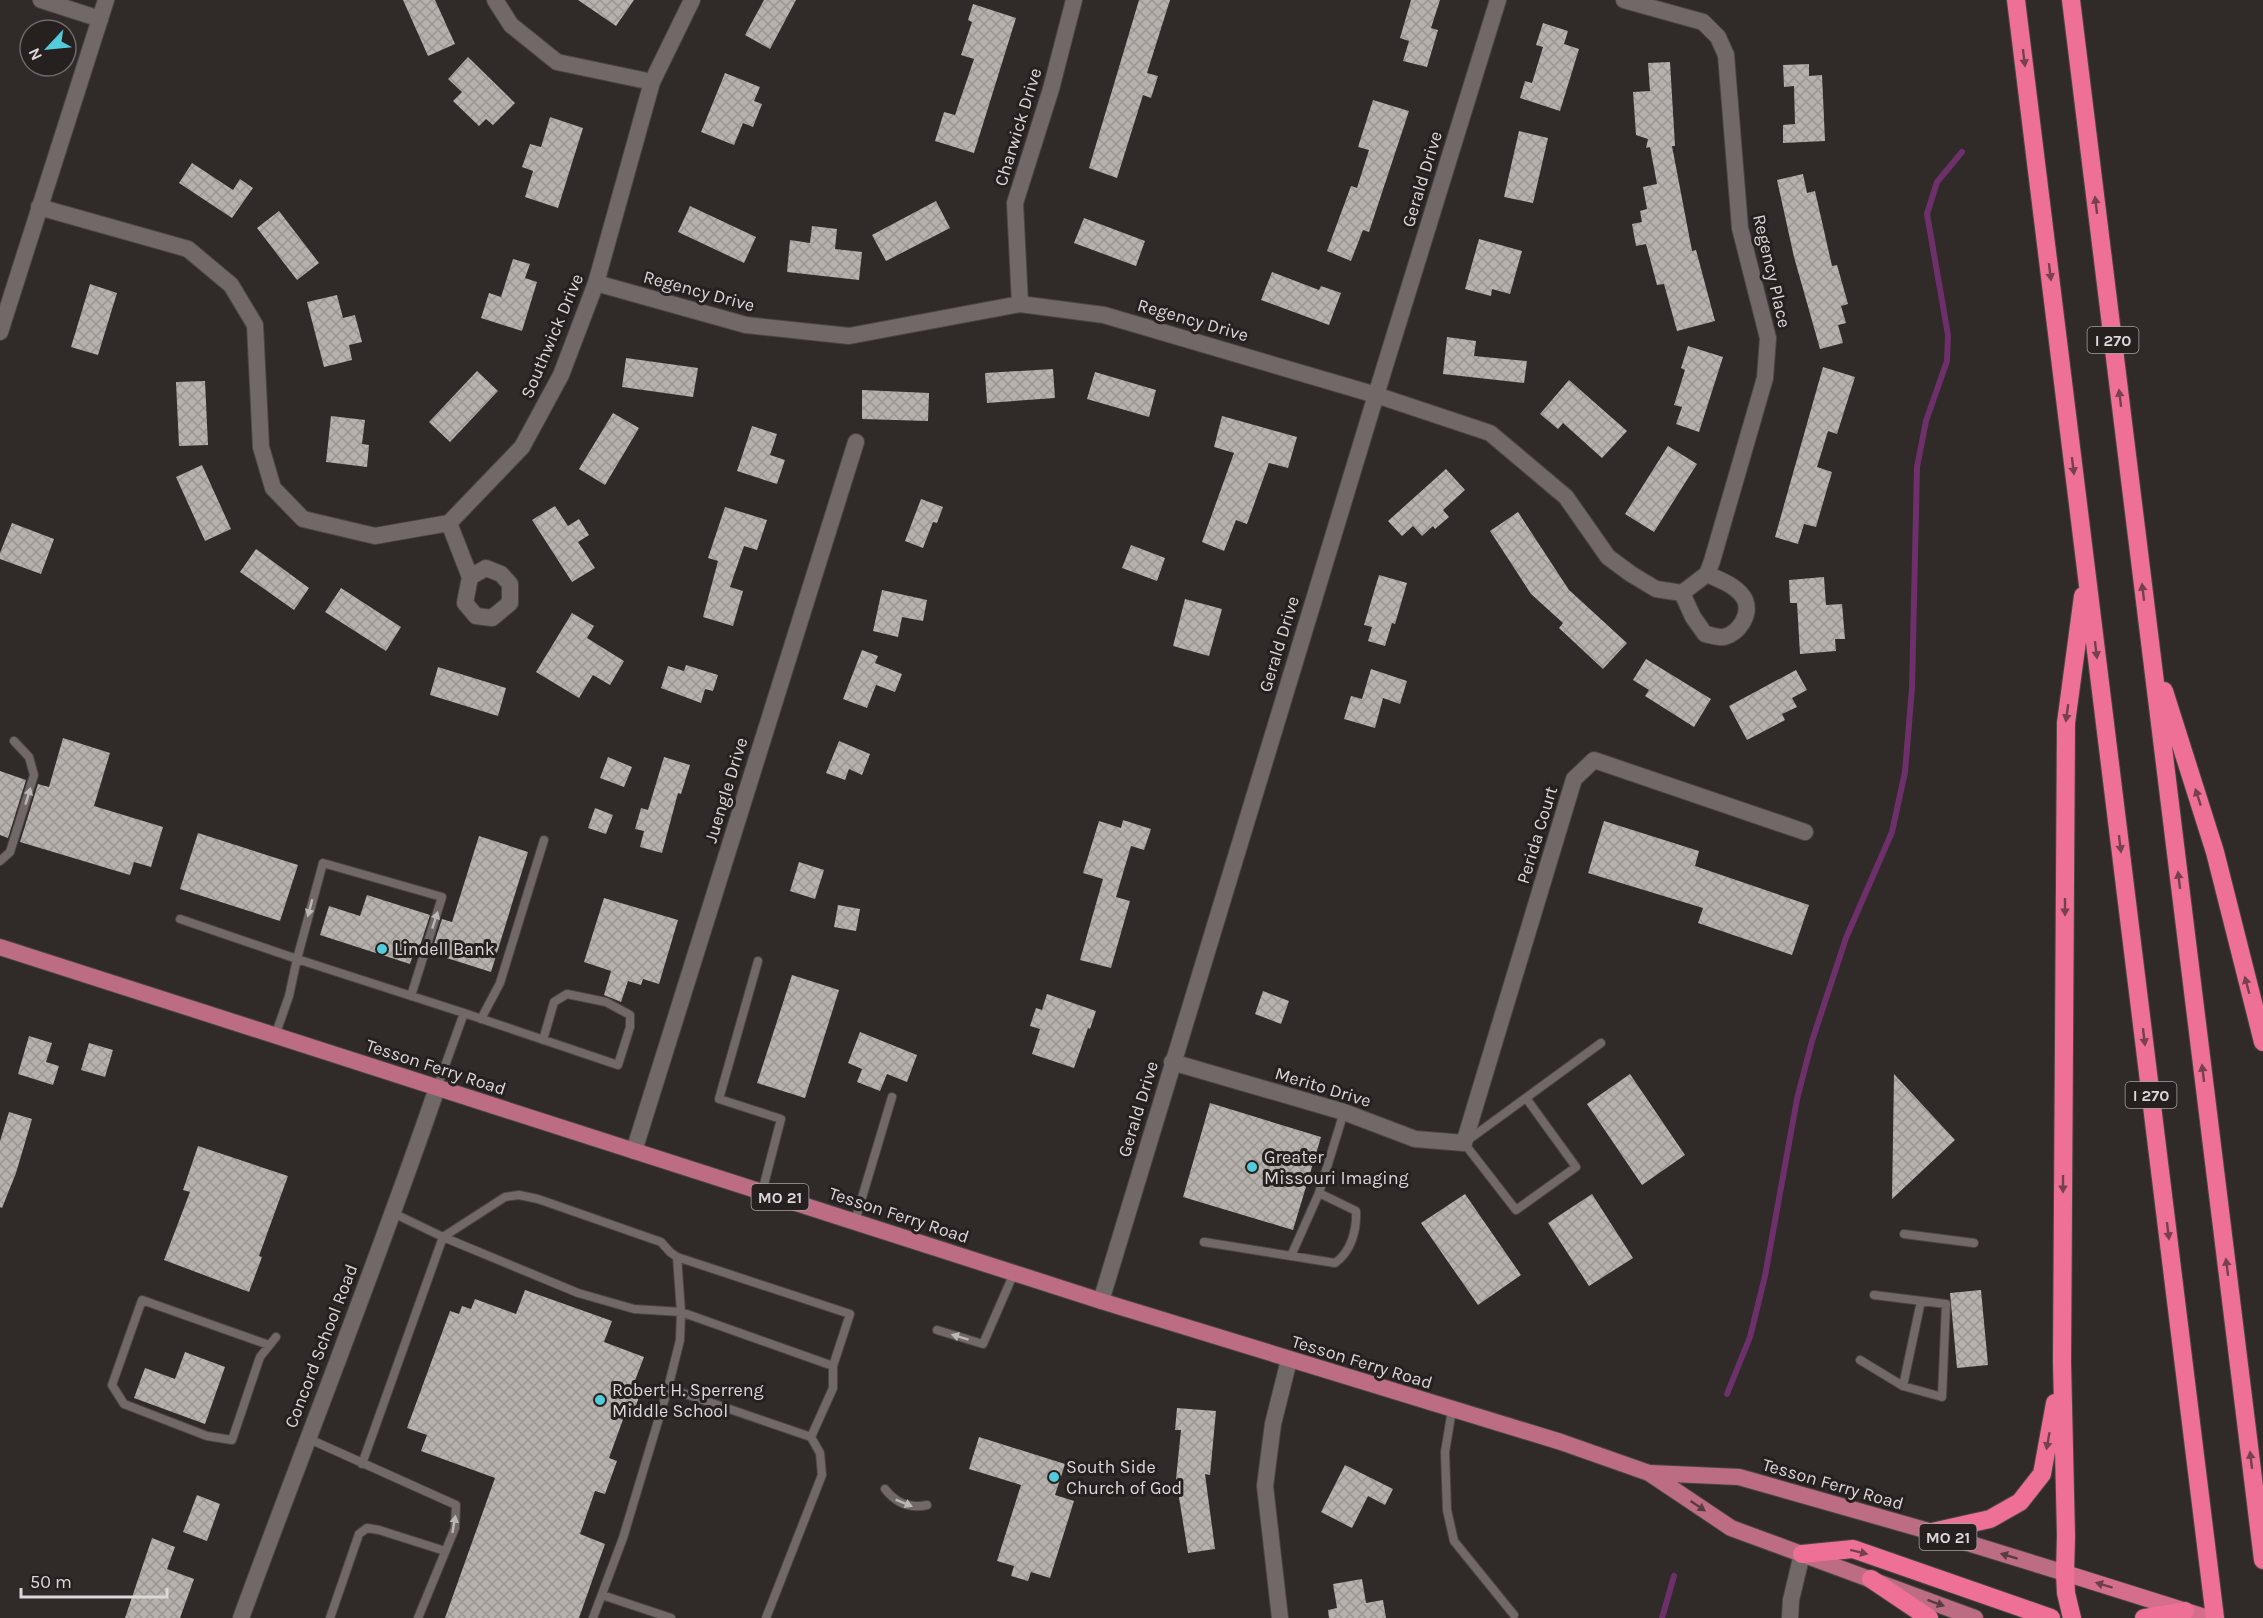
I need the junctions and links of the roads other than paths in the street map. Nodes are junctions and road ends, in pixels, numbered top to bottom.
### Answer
1 (40, 0) edge
2 (106, 0) edge
3 (495, 0) edge
4 (692, 0) edge
5 (1074, 0) edge
6 (1498, 0) edge
7 (1624, 0) edge
8 (2016, 0) edge
9 (2071, 0) edge
10 (100, 19) junction
11 (652, 82) junction
12 (39, 207) junction
13 (596, 283) junction
14 (1020, 304) junction
15 (0, 332) edge
16 (1376, 395) junction
17 (856, 442) dead end
18 (448, 523) junction
19 (2086, 571) junction
20 (1707, 574) junction
21 (470, 577) dead end
22 (1682, 594) junction
23 (2151, 650) junction
24 (14, 741) dead end
25 (1805, 832) dead end
26 (544, 840) dead end
27 (0, 861) edge
28 (180, 919) dead end
29 (0, 947) edge
30 (297, 959) junction
31 (758, 961) dead end
32 (411, 996) junction
33 (464, 1013) junction
34 (481, 1019) junction
35 (275, 1036) junction
36 (543, 1040) junction
37 (2263, 1042) edge
38 (1601, 1043) dead end
39 (1172, 1062) junction
40 (437, 1088) junction
41 (892, 1097) dead end
42 (1526, 1098) junction
43 (1344, 1112) junction
44 (1464, 1143) junction
45 (634, 1151) junction
46 (762, 1192) junction
47 (1319, 1193) junction
48 (393, 1214) junction
49 (855, 1221) junction
50 (1904, 1234) dead end
51 (443, 1237) junction
52 (1203, 1242) dead end
53 (1974, 1243) dead end
54 (1291, 1256) junction
55 (677, 1257) junction
56 (1015, 1272) junction
57 (1874, 1295) dead end
58 (1101, 1301) junction
59 (1921, 1301) junction
60 (681, 1312) junction
61 (937, 1330) dead end
62 (276, 1337) dead end
63 (269, 1346) junction
64 (1289, 1360) junction
65 (1860, 1360) dead end
66 (2062, 1362) junction
67 (833, 1366) junction
68 (1903, 1386) junction
69 (668, 1388) junction
70 (1452, 1410) junction
71 (811, 1437) junction
72 (307, 1438) junction
73 (362, 1464) junction
74 (1649, 1473) junction
75 (885, 1489) dead end
76 (927, 1505) dead end
77 (1932, 1532) junction
78 (445, 1551) junction
79 (1802, 1554) junction
80 (2263, 1560) edge
81 (2065, 1573) junction
82 (1871, 1579) junction
83 (602, 1595) junction
84 (2185, 1611) junction
85 (1514, 1615) dead end
86 (241, 1618) edge
87 (330, 1618) edge
88 (418, 1618) edge
89 (593, 1618) edge
90 (671, 1618) edge
91 (766, 1618) edge
92 (1280, 1618) edge
93 (1790, 1618) edge
94 (1929, 1618) edge
95 (1975, 1618) edge
96 (2050, 1618) edge
97 (2072, 1618) edge
98 (2145, 1618) edge
99 (2208, 1618) edge
100 (2215, 1618) edge

1 - 10 street
2 - 10 street
3 - 11 street
4 - 11 street, Southwick Drive
5 - 14 street, Charwick Drive
6 - 16 street, Gerald Drive
7 - 20 street, Regency Place
8 -> 19 highway, I 270
23 -> 9 highway, I 270
10 - 12 street
11 - 13 street, Southwick Drive
12 - 15 street
12 - 18 street
13 - 14 street, Regency Drive
13 - 18 street, Southwick Drive
14 - 16 street, Regency Drive
16 - 22 street, Regency Drive
16 - 39 street, Gerald Drive
17 - 45 street, Juengle Drive
18 - 21 street
19 -> 66 highway
19 -> 100 highway, I 270
20 - 22 street
20 - 22 street
37 -> 23 highway
80 -> 23 highway, I 270
27 -> 24 lane
25 - 44 street, Perida Court
26 - 34 lane
28 - 30 lane
29 - 35 main road, Tesson Ferry Road / MO 21
30 - 32 lane
32 -> 30 lane
30 - 35 lane
31 - 46 lane
32 - 33 lane
33 - 34 lane
33 - 40 lane
34 - 36 lane
35 - 40 main road, Tesson Ferry Road / MO 21
36 - 36 lane
38 - 42 lane
39 - 43 street, Merito Drive
39 - 58 street, Gerald Drive
40 - 45 main road, Tesson Ferry Road / MO 21
40 - 48 street, Concord School Road
41 - 49 lane
42 - 44 lane
42 - 44 lane
43 - 44 street, Merito Drive
43 - 47 lane
45 - 46 main road, Tesson Ferry Road / MO 21
46 - 49 main road, Tesson Ferry Road / MO 21
47 - 54 lane
47 - 54 lane
48 - 51 lane
48 - 72 street, Concord School Road
49 - 56 main road, Tesson Ferry Road / MO 21
50 - 53 lane
51 - 55 lane
51 - 60 lane
51 - 73 lane
52 - 54 lane
55 - 60 lane
55 - 67 lane
56 - 58 main road, Tesson Ferry Road / MO 21
56 -> 61 lane
57 - 59 lane
58 - 64 main road, Tesson Ferry Road / MO 21
59 - 68 lane
59 - 68 lane
60 - 67 lane
60 - 69 lane
62 - 63 lane
63 - 63 lane
64 - 70 main road, Tesson Ferry Road / MO 21
64 - 92 street
65 - 68 lane
66 -> 77 highway
66 - 81 highway
67 - 71 lane
69 - 71 lane
69 - 83 lane
70 - 74 main road, Tesson Ferry Road / MO 21
70 - 85 lane
71 - 91 lane
72 - 73 lane
72 - 86 street, Concord School Road
78 -> 73 lane
74 - 77 main road, Tesson Ferry Road / MO 21
74 -> 79 main road, Tesson Ferry Road / MO 21
75 -> 76 lane
81 -> 77 main road, Tesson Ferry Road / MO 21
78 - 87 lane
78 - 88 lane
79 - 82 main road, Tesson Ferry Road / MO 21
79 - 93 street
79 -> 96 highway
84 -> 81 highway, Tesson Ferry Road / MO 21
81 - 97 highway
82 - 94 highway
82 -> 95 main road, Tesson Ferry Road / MO 21
83 - 89 lane
83 - 90 lane
84 - 98 highway
84 - 99 highway, Tesson Ferry Road / MO 21

